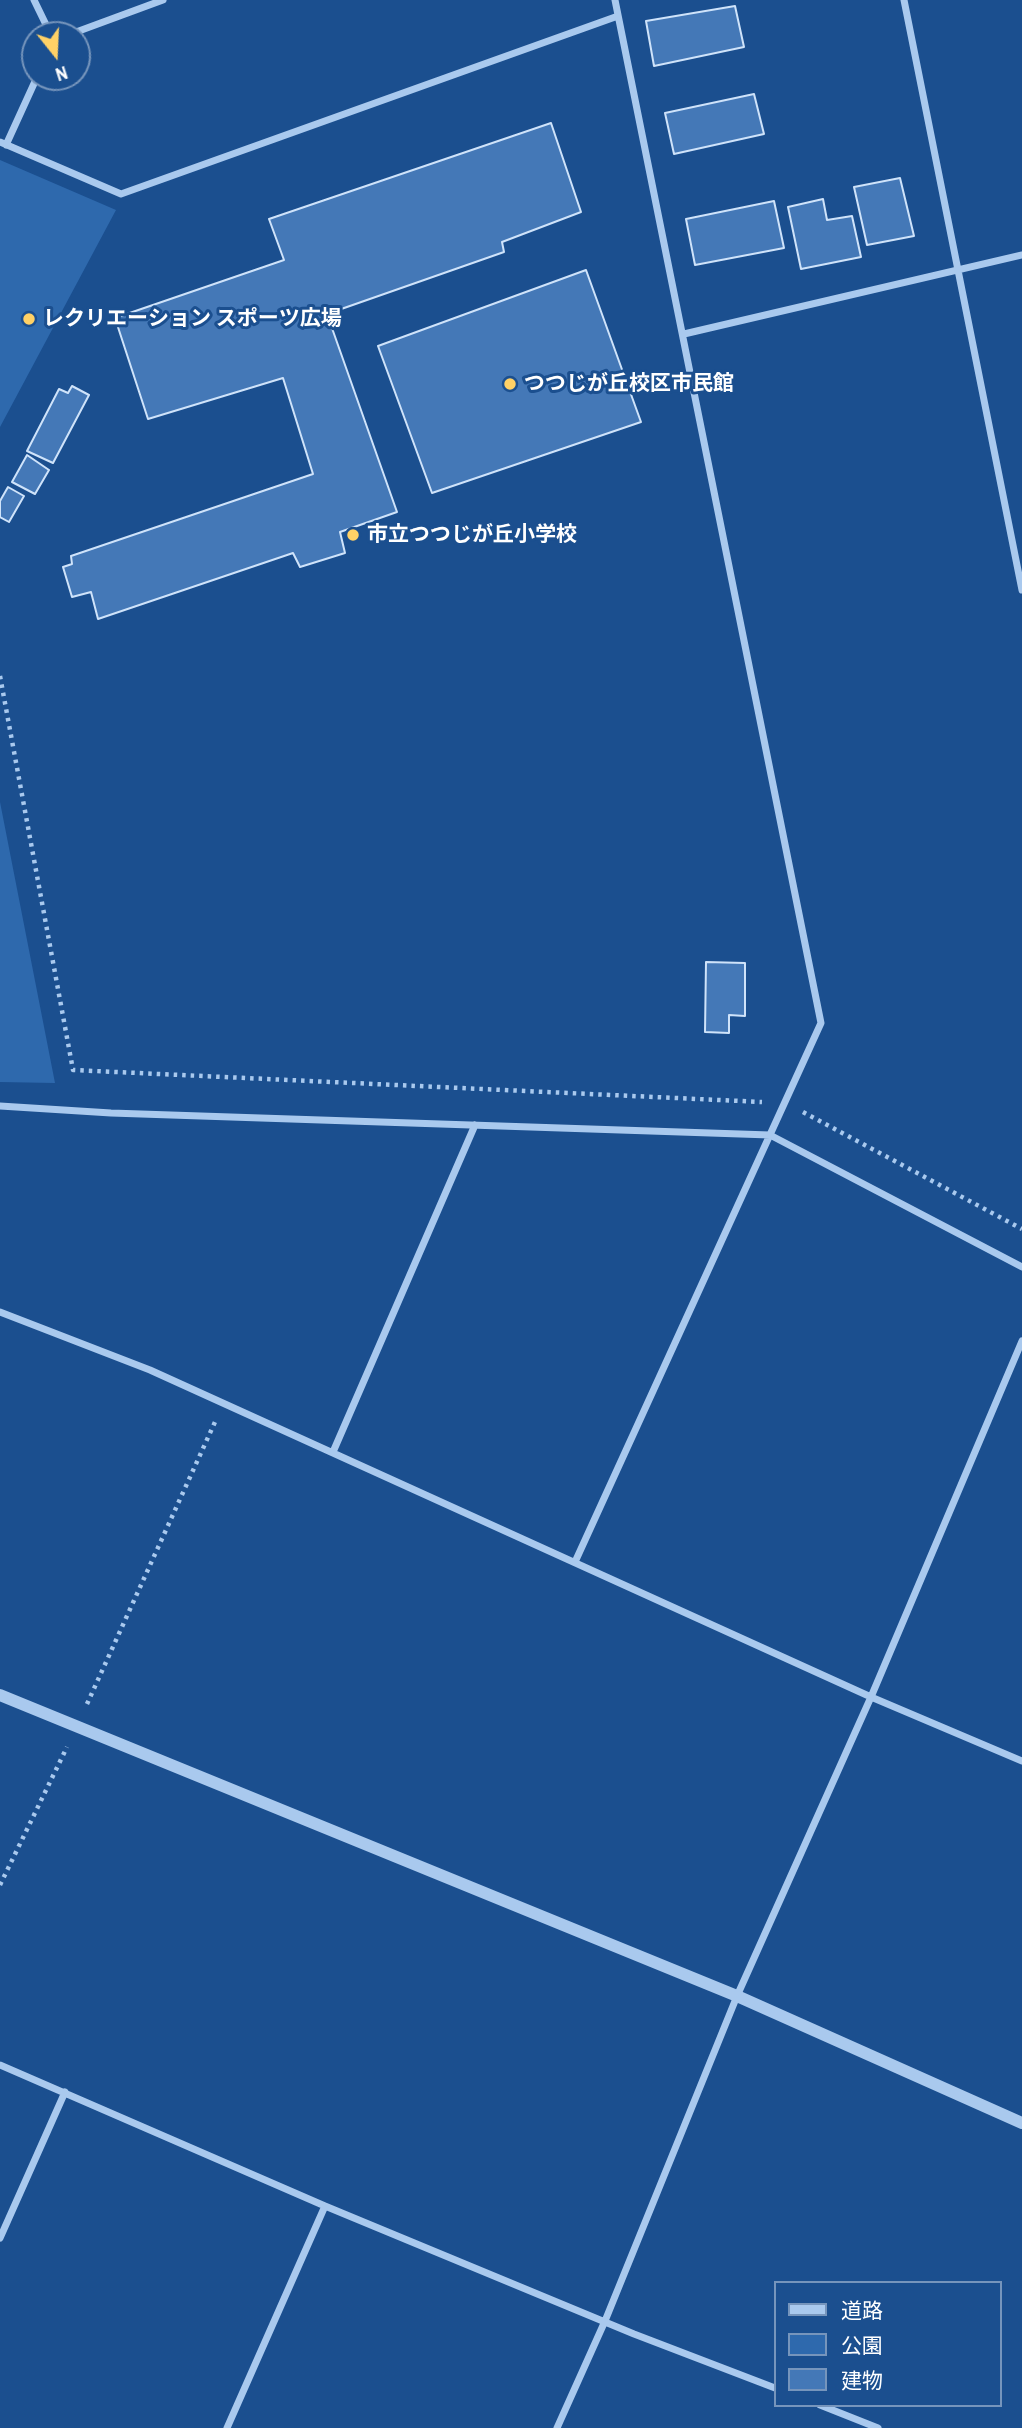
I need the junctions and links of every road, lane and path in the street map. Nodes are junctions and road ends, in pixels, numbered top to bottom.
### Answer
1 (34, 0) edge
2 (163, 0) edge
3 (615, 0) edge
4 (904, 0) edge
5 (618, 16) junction
6 (44, 21) edge
7 (91, 27) edge
8 (30, 91) edge
9 (3, 144) edge
10 (1022, 255) edge
11 (957, 269) junction
12 (684, 334) junction
13 (1022, 590) edge
14 (0, 676) edge
15 (785, 1103) junction
16 (0, 1105) edge
17 (475, 1125) junction
18 (770, 1135) junction
19 (1022, 1229) edge
20 (1022, 1267) edge
21 (0, 1312) edge
22 (1022, 1342) edge
23 (224, 1403) junction
24 (333, 1452) junction
25 (575, 1562) junction
26 (0, 1695) edge
27 (872, 1697) junction
28 (77, 1727) junction
29 (1022, 1760) edge
30 (0, 1885) edge
31 (737, 1996) junction
32 (0, 2065) edge
33 (65, 2092) junction
34 (1022, 2123) edge
35 (325, 2207) junction
36 (0, 2238) edge
37 (605, 2321) junction
38 (774, 2388) edge
39 (825, 2407) edge
40 (868, 2426) edge
41 (227, 2428) edge
42 (557, 2428) edge
43 (878, 2428) edge

1 - 6 street
2 - 7 street
3 - 5 street
4 - 11 street
5 - 9 street
5 - 12 street
8 - 9 street
10 - 11 street
11 - 12 street
11 - 13 street
12 - 15 street
14 - 15 path
15 - 18 street
15 - 19 path
16 - 17 street
17 - 18 street
17 - 24 street
18 - 20 street
18 - 25 street
21 - 23 street
22 - 27 street
23 - 24 street
23 - 28 path
24 - 25 street
25 - 27 street
26 - 28 street
27 - 29 street
27 - 31 street
28 - 30 path
28 - 31 street
31 - 34 street
31 - 37 street
32 - 33 street
33 - 35 street
33 - 36 street
35 - 37 street
35 - 41 street
37 - 38 street
37 - 42 street
39 - 40 street
40 - 43 street

